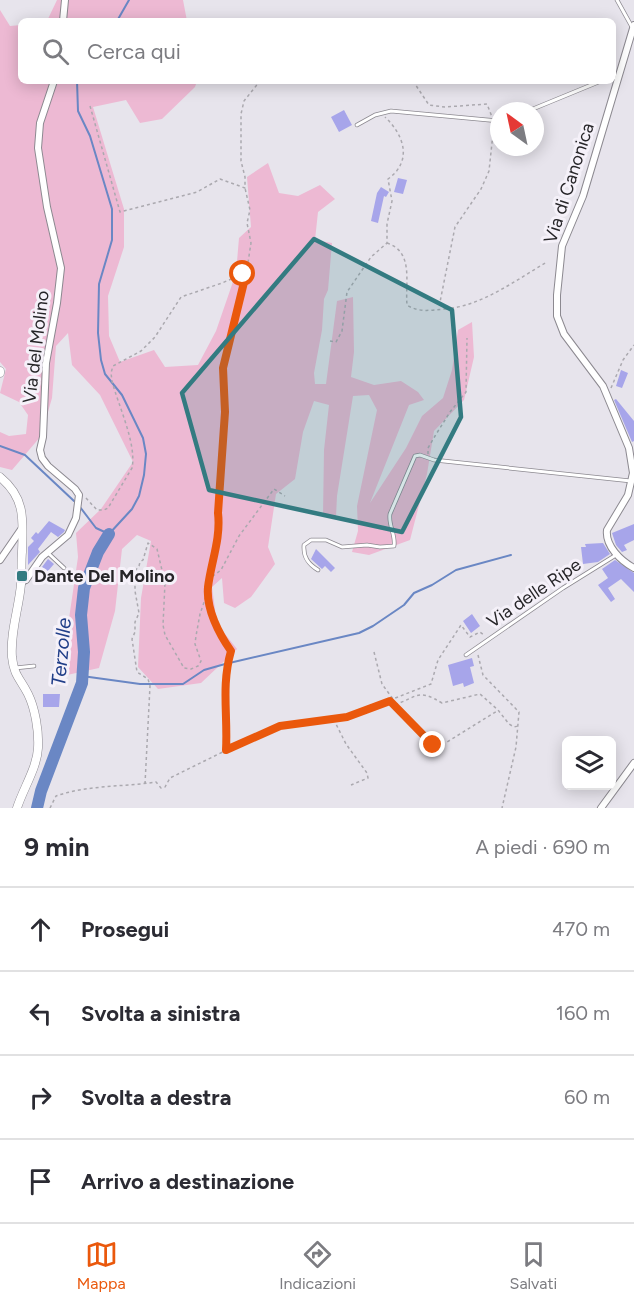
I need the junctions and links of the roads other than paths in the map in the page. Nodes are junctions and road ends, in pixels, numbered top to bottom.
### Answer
1 (65, 0) edge
2 (617, 0) edge
3 (63, 18) edge
4 (634, 25) edge
5 (633, 30) edge
6 (616, 75) edge
7 (53, 84) edge
8 (595, 84) edge
9 (614, 84) edge
10 (544, 105) edge
11 (490, 121) edge
12 (357, 125) dead end
13 (0, 477) edge
14 (631, 481) junction
15 (22, 528) junction
16 (47, 552) junction
17 (616, 555) junction
18 (0, 560) edge
19 (64, 568) dead end
20 (634, 568) edge
21 (318, 570) dead end
22 (21, 582) junction
23 (466, 655) dead end
24 (34, 666) dead end
25 (14, 669) junction
26 (634, 763) edge
27 (17, 808) edge
28 (601, 808) edge

1 - 3 street
2 - 5 lane
4 - 5 street, Via di Canonica
5 - 6 street, Via di Canonica
7 - 16 street, Via del Molino
8 - 10 lane
9 - 14 street, Via di Canonica
11 - 12 lane
13 - 15 street
14 - 17 street, Via di Canonica
14 - 21 lane
15 - 18 street
15 - 22 street
16 - 19 lane
16 - 22 street
17 - 20 street
17 - 23 lane, Via delle Ripe
22 - 25 street
24 - 25 lane
25 - 27 street
26 - 28 street

